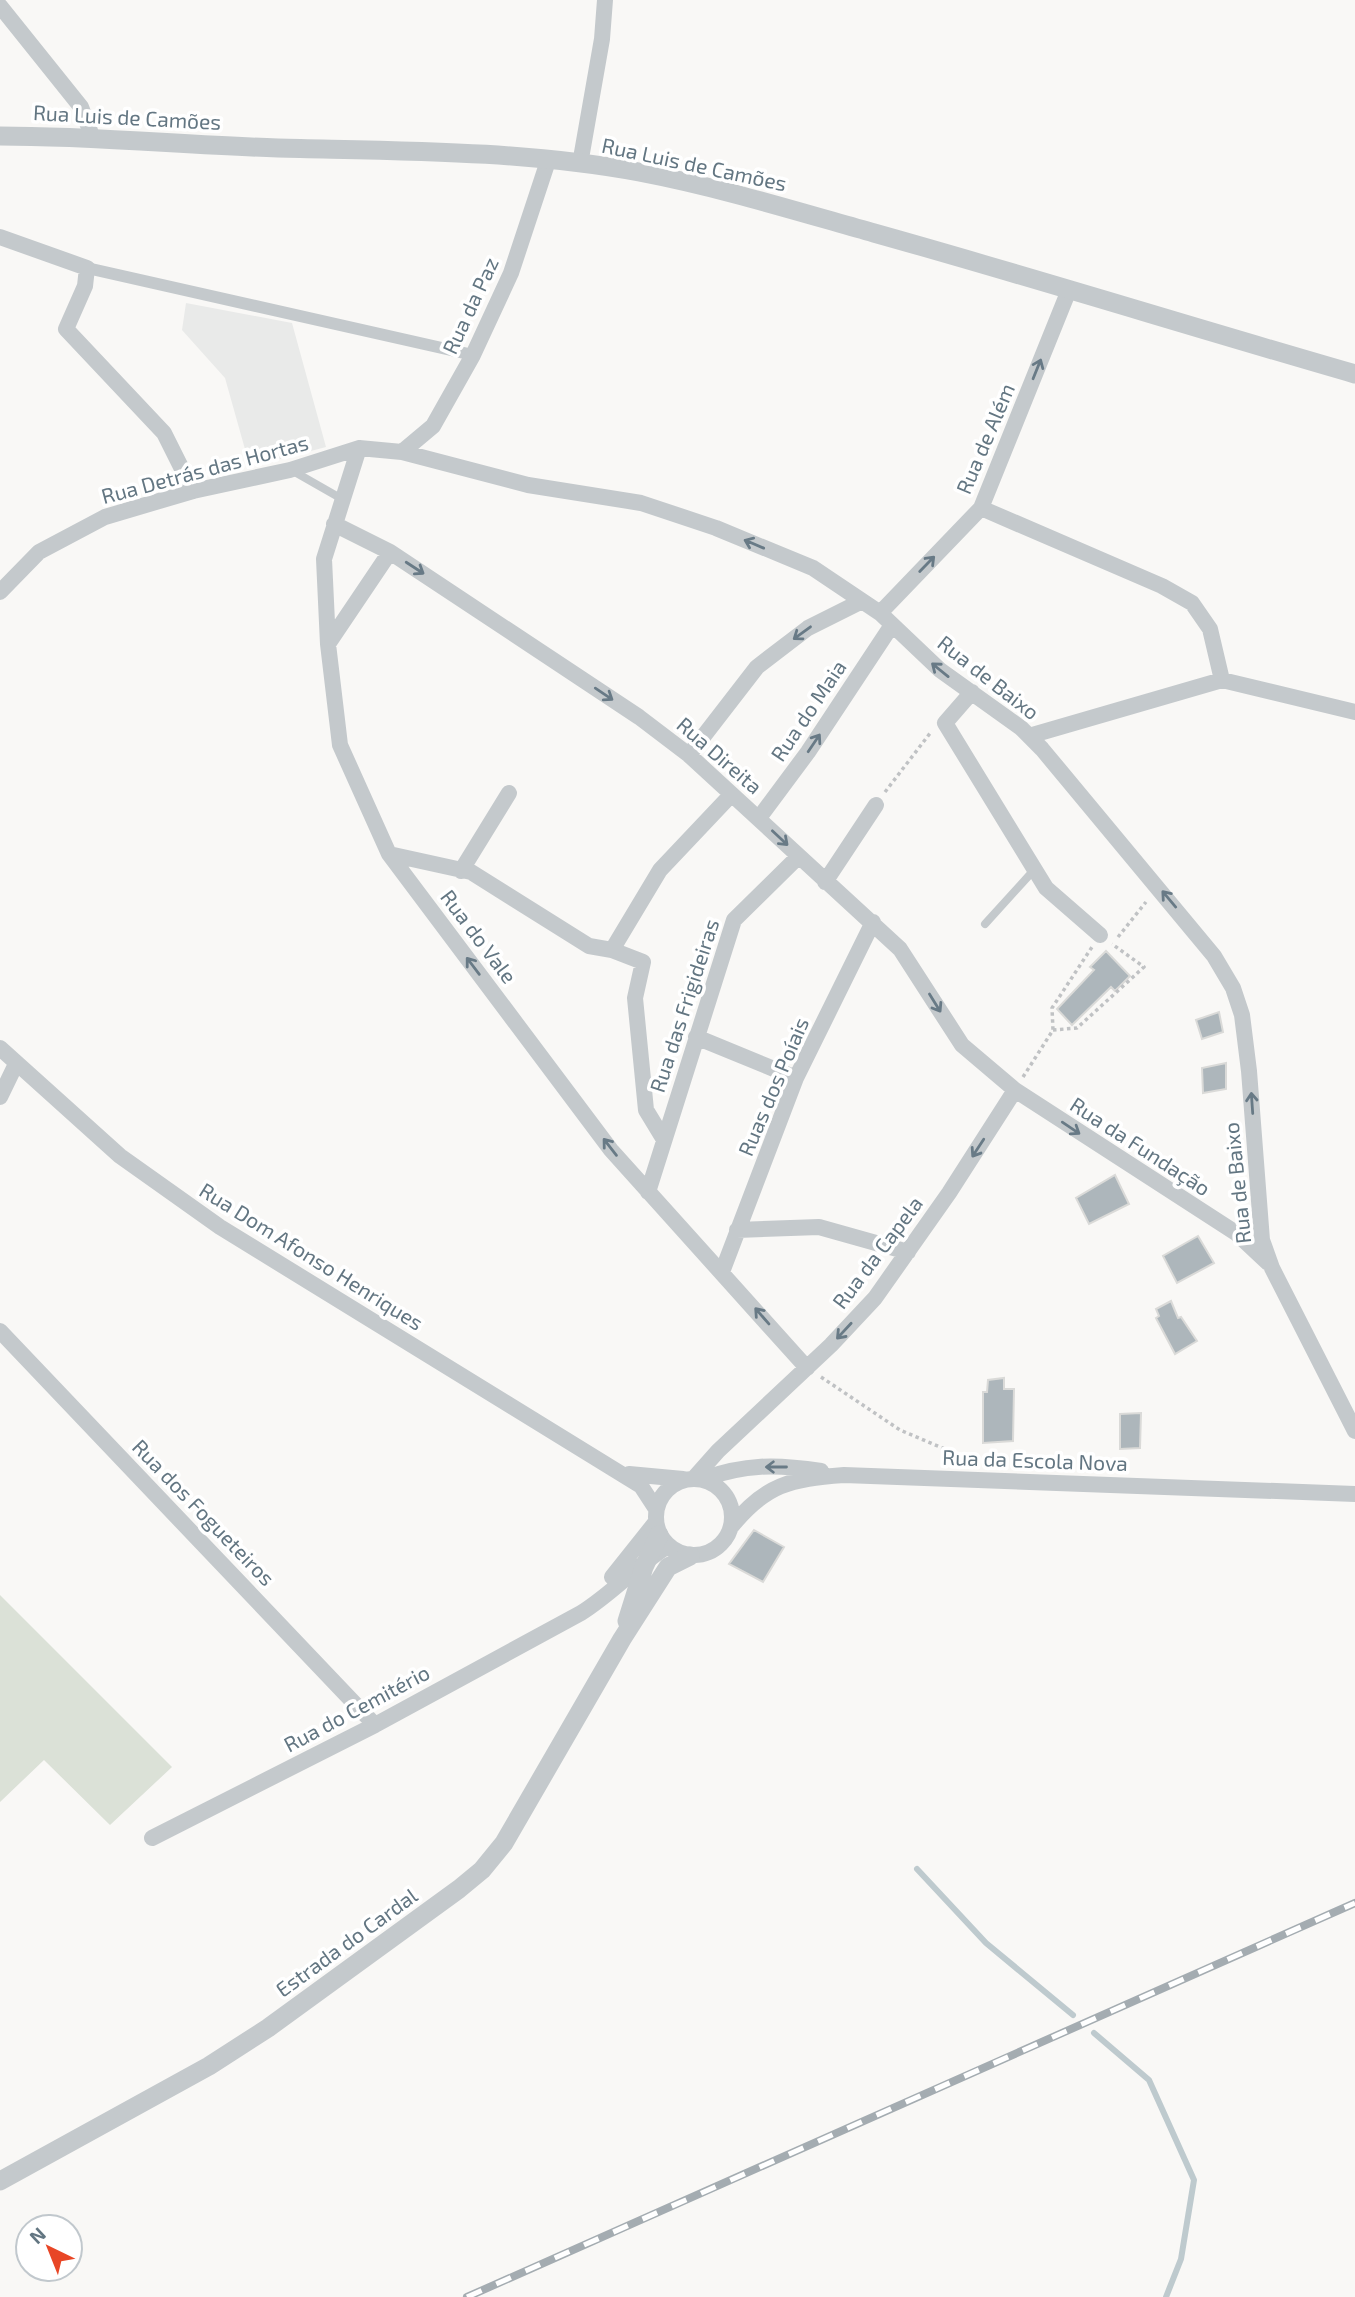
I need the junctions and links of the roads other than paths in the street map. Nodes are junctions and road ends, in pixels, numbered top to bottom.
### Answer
1 (604, 0) edge
2 (0, 6) edge
3 (0, 136) edge
4 (92, 136) junction
5 (548, 161) junction
6 (580, 164) junction
7 (0, 237) edge
8 (87, 268) junction
9 (1069, 290) junction
10 (472, 355) junction
11 (1355, 374) edge
12 (359, 448) junction
13 (402, 452) junction
14 (290, 470) junction
15 (193, 491) junction
16 (342, 499) junction
17 (981, 508) junction
18 (334, 524) junction
19 (390, 552) junction
20 (0, 592) edge
21 (862, 601) junction
22 (880, 613) junction
23 (892, 625) junction
24 (328, 643) junction
25 (1222, 680) junction
26 (972, 692) junction
27 (1355, 712) edge
28 (1029, 736) junction
29 (689, 755) junction
30 (509, 793) dead end
31 (730, 796) junction
32 (876, 805) road end
33 (759, 818) junction
34 (389, 854) junction
35 (799, 856) junction
36 (1034, 870) junction
37 (461, 871) junction
38 (825, 882) junction
39 (873, 922) junction
40 (985, 924) dead end
41 (1100, 935) road end
42 (612, 950) junction
43 (696, 1037) junction
44 (0, 1048) edge
45 (16, 1064) junction
46 (796, 1078) junction
47 (1015, 1090) junction
48 (0, 1097) edge
49 (663, 1138) junction
50 (648, 1192) junction
51 (737, 1230) junction
52 (908, 1252) junction
53 (1272, 1268) junction
54 (722, 1272) junction
55 (0, 1331) edge
56 (807, 1368) junction
57 (749, 1420) junction
58 (1355, 1431) edge
59 (737, 1467) junction
60 (620, 1473) junction
61 (844, 1475) junction
62 (694, 1479) junction
63 (1355, 1494) edge
64 (731, 1527) junction
65 (660, 1528) junction
66 (690, 1556) junction
67 (648, 1558) junction
68 (581, 1613) junction
69 (622, 1639) junction
70 (375, 1725) junction
71 (152, 1838) dead end
72 (0, 2180) edge

1 - 6 street
2 - 4 street
3 - 4 street, Rua Luis de Camões
4 - 5 street, Rua Luis de Camões
5 - 6 street, Rua Luis de Camões
5 - 10 street, Rua da Paz
6 - 9 street, Rua Luis de Camões
7 - 8 street
8 - 10 street
8 - 15 street
9 - 11 street, Rua Luis de Camões
17 -> 9 street, Rua de Além
10 - 13 street, Rua da Paz
12 - 13 street, Rua Detrás das Hortas
12 - 14 street, Rua Detrás das Hortas
12 - 16 street, Rua do Vale
21 -> 13 street, Rua de Baixo
14 - 15 street, Rua Detrás das Hortas
14 - 16 lane
15 - 20 street, Rua Detrás das Hortas
16 - 18 street, Rua do Vale
22 -> 17 street, Rua de Além
17 - 25 street
18 - 19 street, Rua Direita
18 - 24 street, Rua do Vale
19 - 24 street
19 -> 29 street, Rua Direita
21 - 22 street, Rua de Baixo
21 -> 29 street
22 - 23 street, Rua de Baixo
26 -> 23 street, Rua de Baixo
33 -> 23 street, Rua do Maia
24 - 34 street, Rua do Vale
25 - 27 street
25 - 28 street
26 - 28 street, Rua de Baixo
26 - 36 street
53 -> 28 street, Rua de Baixo
29 - 31 street, Rua Direita
30 - 37 street
31 - 33 street, Rua Direita
31 - 42 street
32 - 38 street
33 -> 35 street, Rua Direita
34 - 37 street
50 -> 34 street, Rua do Vale
35 - 38 street, Rua Direita
35 - 43 street, Rua das Frigideiras
36 - 40 lane
36 - 41 street
37 - 42 street
38 - 39 street, Rua Direita
39 - 46 street, Ruas dos Poíais
39 -> 47 street, Rua Direita
42 - 49 street
43 - 46 street
43 - 49 street, Rua das Frigideiras
44 - 45 street, Rua Dom Afonso Henriques
45 - 48 street
45 - 60 street, Rua Dom Afonso Henriques
46 - 51 street, Ruas dos Poíais
47 -> 52 street, Rua da Capela
47 -> 53 street, Rua da Fundação
49 - 50 street, Rua das Frigideiras
50 - 54 street, Rua do Vale
51 - 52 street
51 - 54 street, Ruas dos Poíais
52 -> 56 street, Rua da Capela
53 - 58 street
56 -> 54 street, Rua do Vale
55 - 70 street, Rua dos Fogueteiros
56 - 57 street, Rua da Capela
57 - 59 street, Rua da Capela
57 - 62 street, Rua da Capela
61 -> 59 street
59 - 62 street
60 - 62 street, Rua Dom Afonso Henriques
60 - 65 street, Rua Dom Afonso Henriques
61 - 63 street, Rua da Escola Nova
61 - 64 street, Rua da Escola Nova
62 - 64 street
62 - 65 street
64 - 66 street
65 - 66 street
65 - 67 street, Estrada do Cardal
65 - 68 street, Rua do Cemitério
66 - 69 street, Estrada do Cardal
67 - 68 street, Rua do Cemitério
67 - 69 street, Estrada do Cardal
68 - 70 street, Rua do Cemitério
69 - 72 street, Estrada do Cardal
70 - 71 street, Rua do Cemitério

